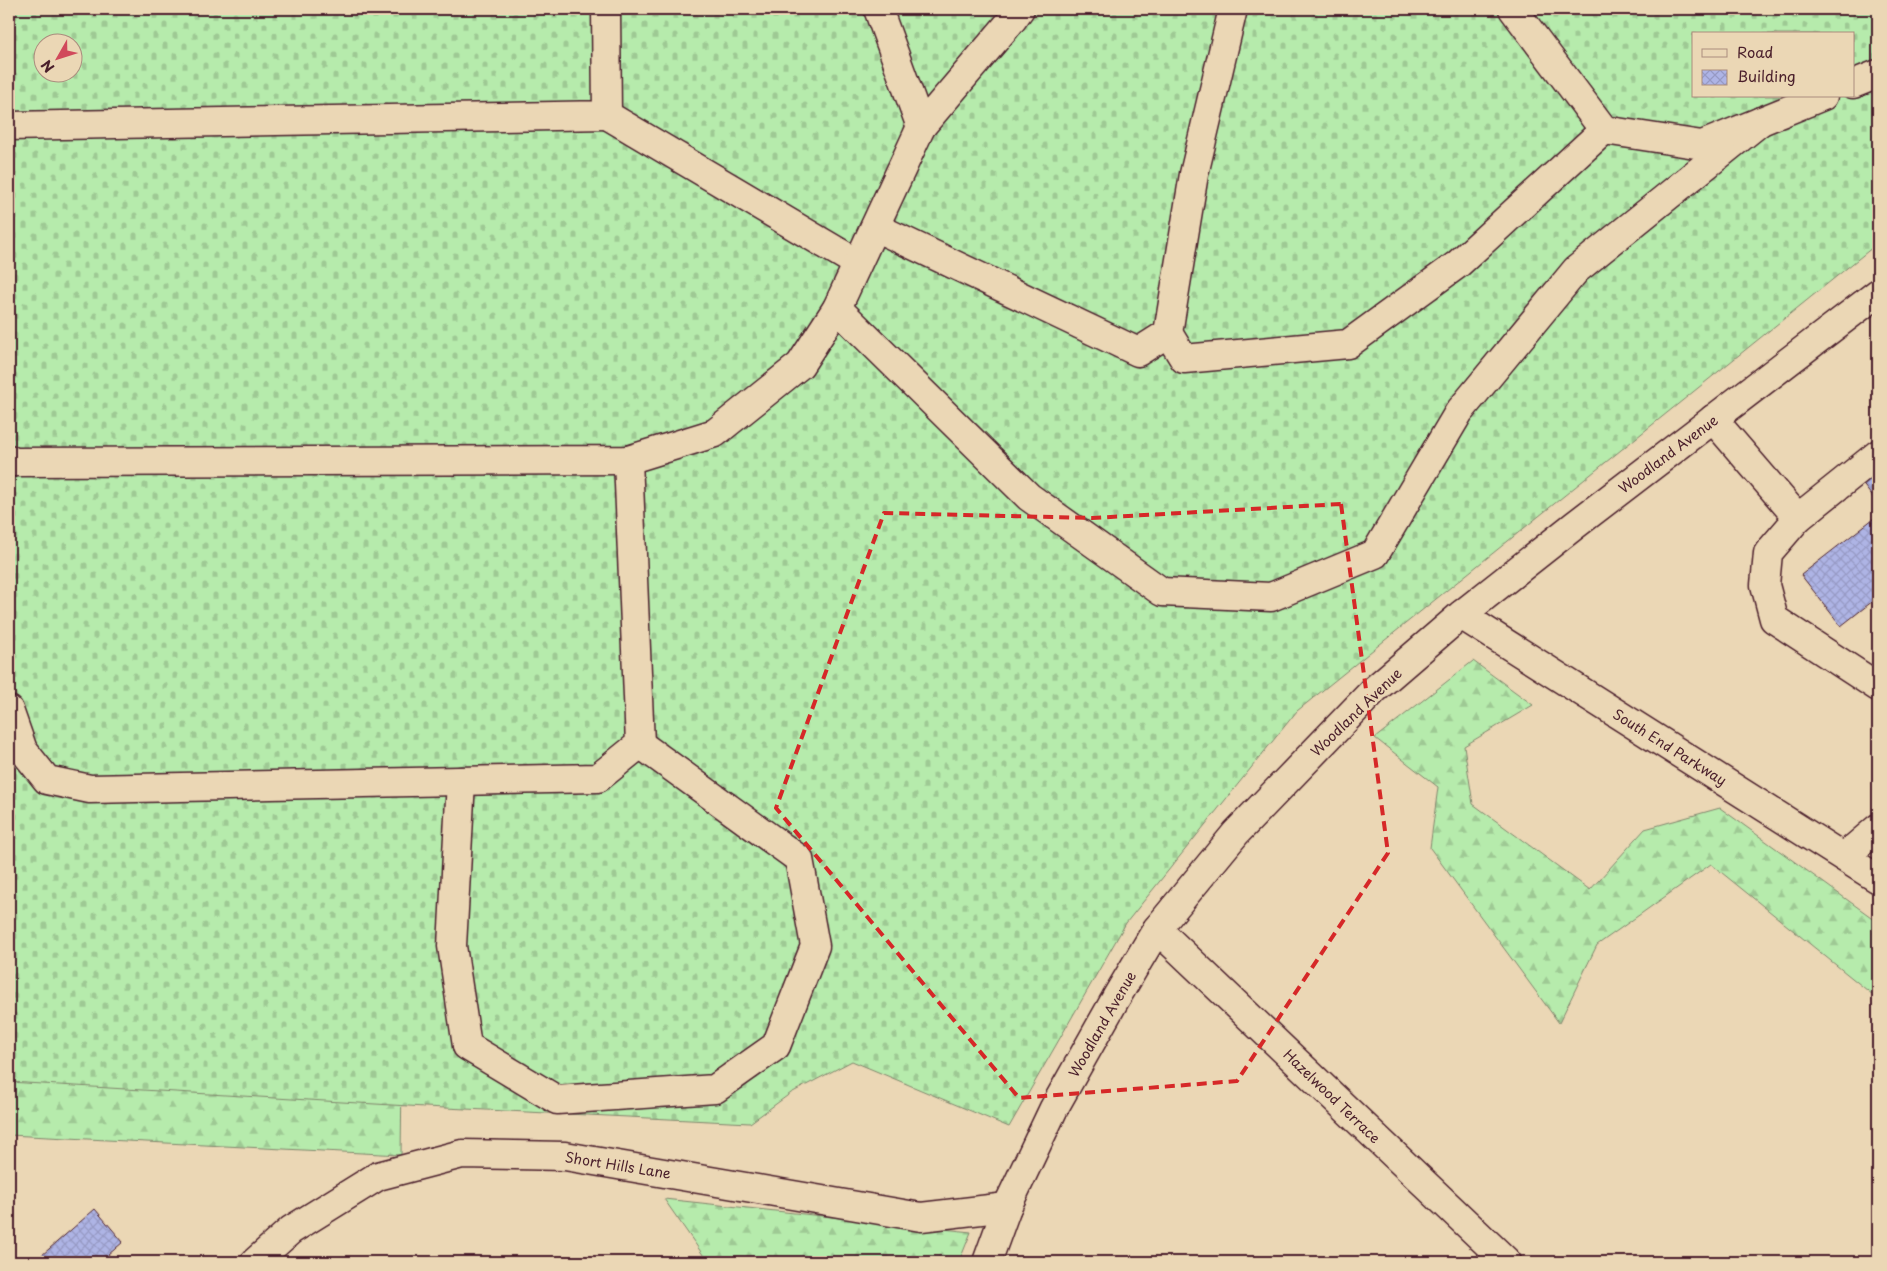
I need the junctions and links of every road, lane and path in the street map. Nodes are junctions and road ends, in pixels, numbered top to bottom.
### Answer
1 (606, 9) edge
2 (878, 9) edge
3 (1020, 9) edge
4 (1233, 9) edge
5 (1513, 9) edge
6 (1878, 74) edge
7 (1854, 84) edge
8 (1818, 98) edge
9 (607, 115) junction
10 (1761, 121) junction
11 (9, 126) edge
12 (921, 127) junction
13 (1604, 130) junction
14 (875, 227) junction
15 (858, 263) junction
16 (1878, 293) edge
17 (837, 308) junction
18 (1168, 333) junction
19 (1713, 420) junction
20 (1878, 454) edge
21 (628, 460) junction
22 (10, 463) edge
23 (1798, 518) junction
24 (1461, 615) junction
25 (1878, 687) edge
26 (9, 710) edge
27 (640, 744) junction
28 (461, 781) junction
29 (1878, 828) edge
30 (1844, 857) junction
31 (1878, 879) edge
32 (1157, 929) junction
33 (1007, 1207) junction
34 (255, 1262) edge
35 (987, 1262) edge
36 (1507, 1262) edge

1 - 9 street
2 - 12 street
3 - 12 street
4 - 18 street
5 - 13 street
6 - 7 street
8 - 10 street
9 - 11 street
9 - 15 street
10 - 13 street
10 - 17 street
12 - 14 street
13 - 18 street
14 - 15 street
14 - 18 street
15 - 17 street
16 - 19 street, Woodland Avenue
17 - 21 street
19 - 23 street
19 - 24 street, Woodland Avenue
20 - 23 street
21 - 22 street
21 - 27 street
23 - 25 street
24 - 30 street, South End Parkway
24 - 32 street, Woodland Avenue
26 - 28 street
27 - 28 street
27 - 28 street
29 - 30 street
30 - 31 street, South End Parkway
32 - 33 street, Woodland Avenue
32 - 36 street, Hazelwood Terrace
33 - 34 street, Short Hills Lane
33 - 35 street, Woodland Avenue

